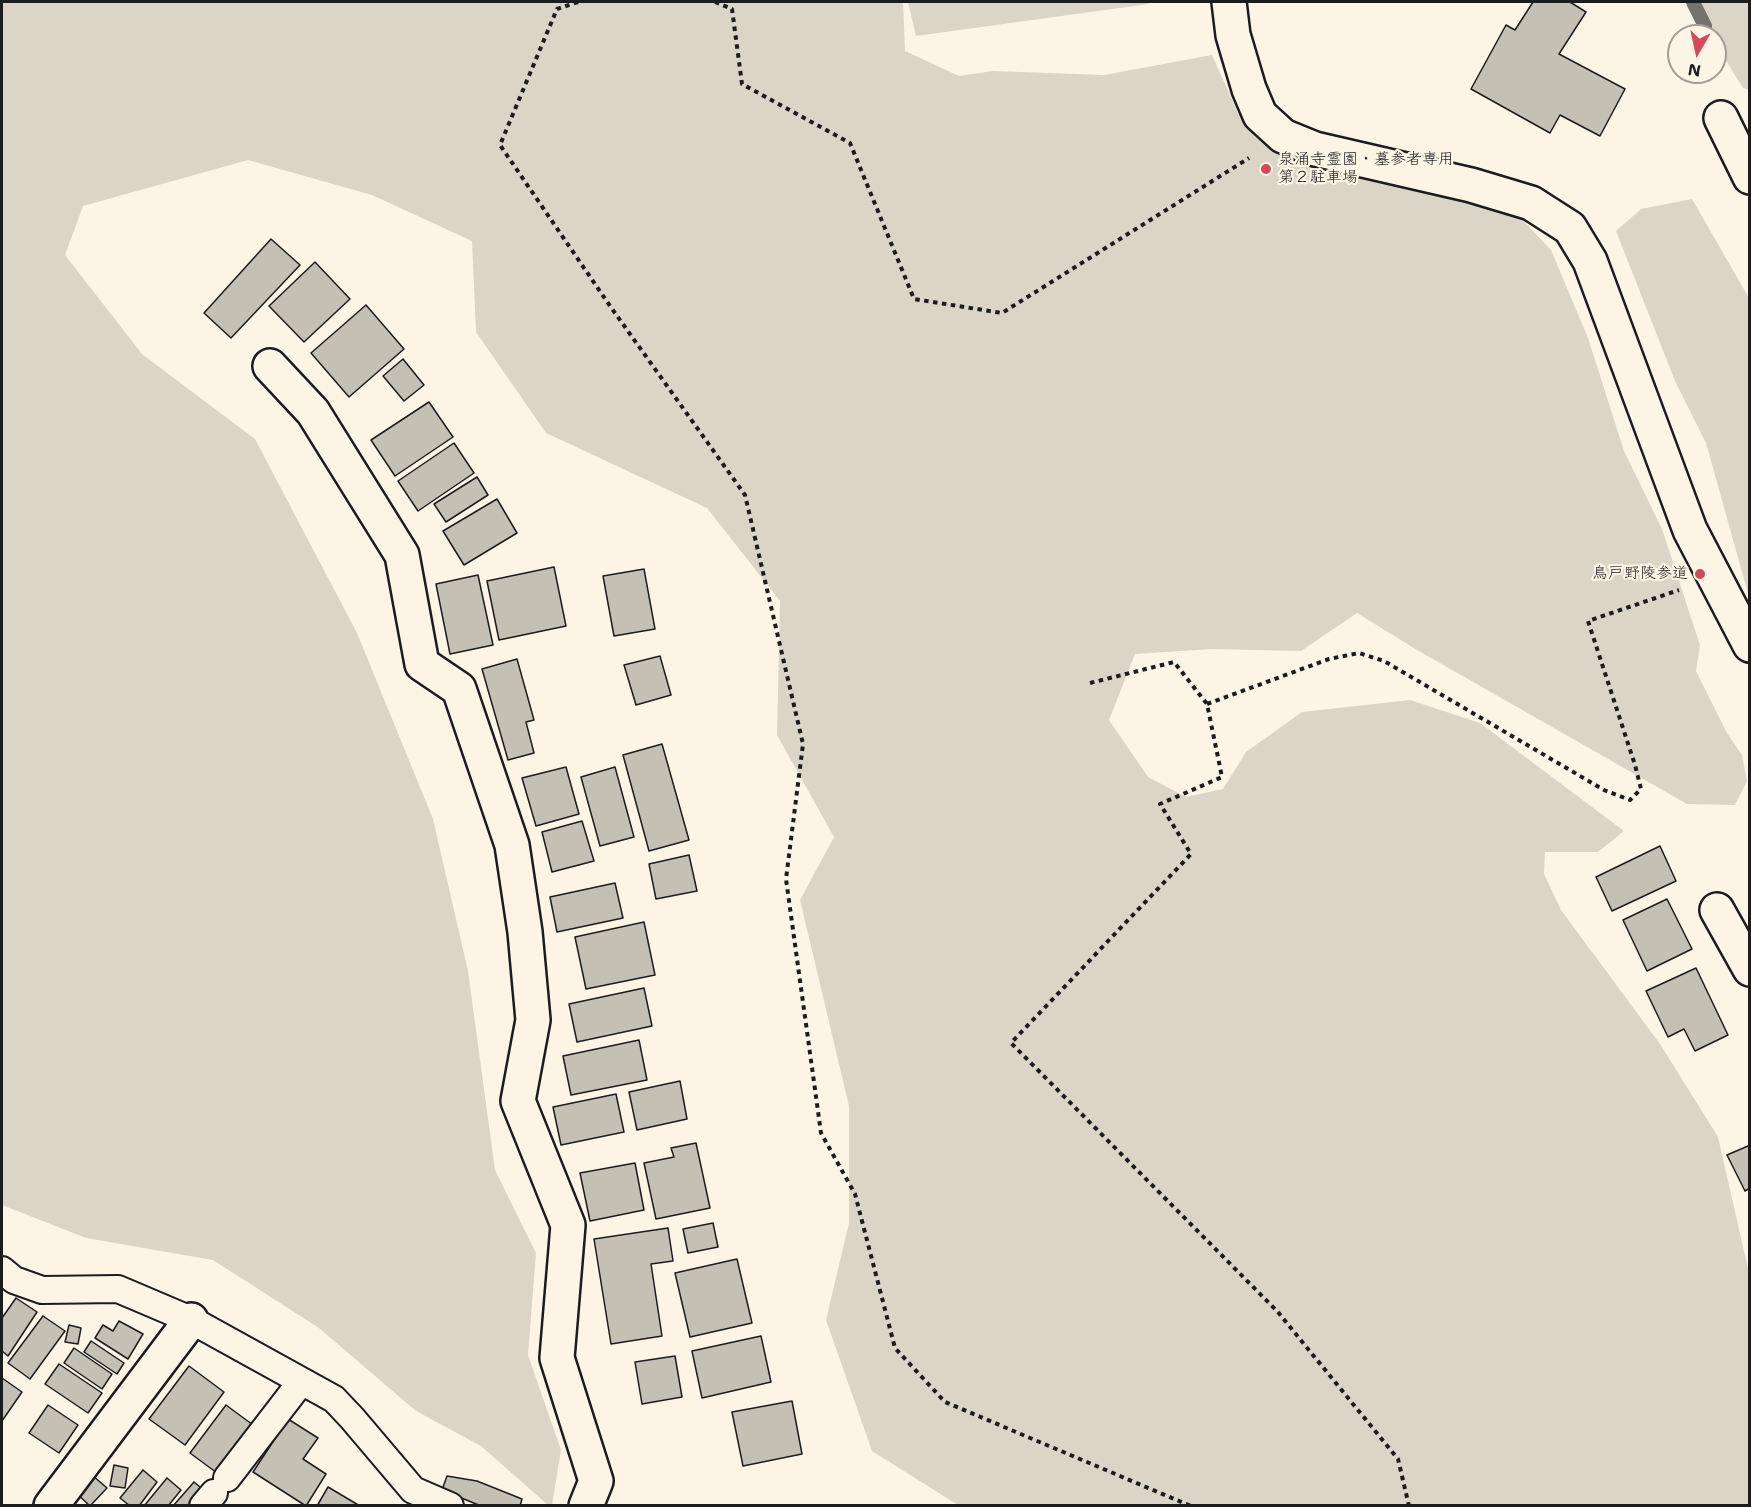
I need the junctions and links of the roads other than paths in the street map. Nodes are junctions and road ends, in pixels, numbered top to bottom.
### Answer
1 (1229, 2) edge
2 (1721, 118) dead end
3 (1749, 177) edge
4 (270, 366) dead end
5 (1749, 645) edge
6 (1717, 910) dead end
7 (1749, 969) edge
8 (2, 1270) edge
9 (191, 1320) junction
10 (301, 1382) junction
11 (215, 1492) edge
12 (411, 1498) edge
13 (51, 1506) edge
14 (450, 1506) edge
15 (586, 1506) edge

1 - 5 street
2 - 3 street
4 - 15 street
6 - 7 street
8 - 9 lane
9 - 10 lane
9 - 13 street
10 - 11 lane
10 - 12 lane
12 - 14 lane

